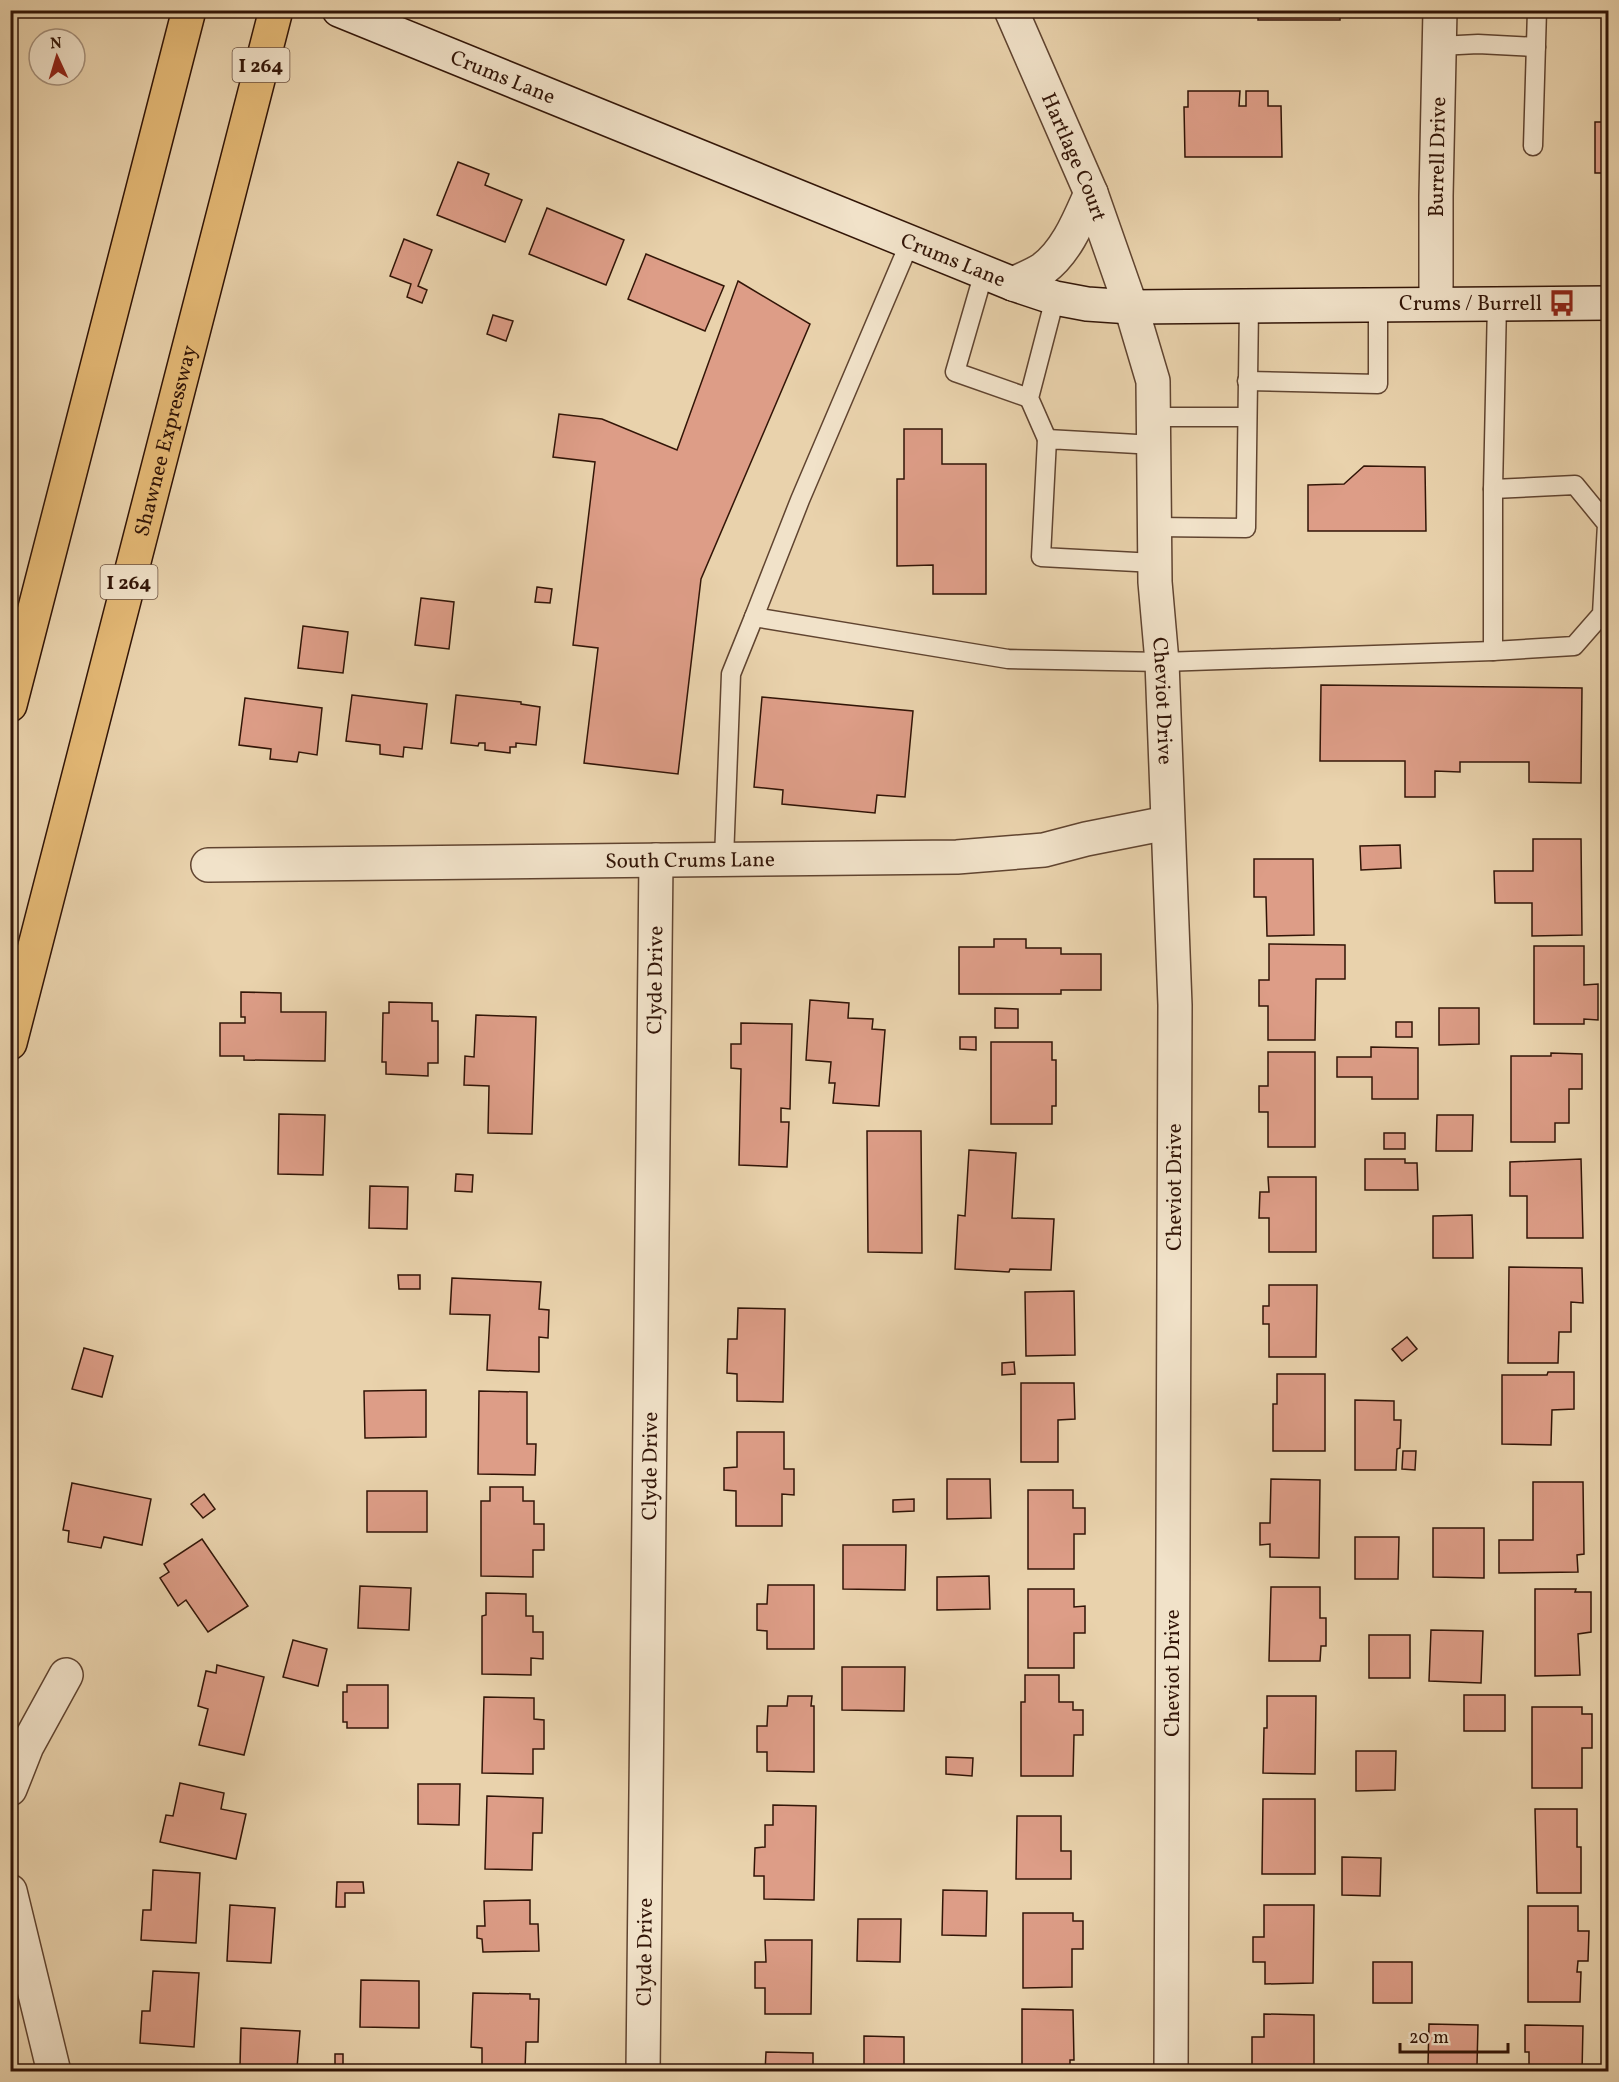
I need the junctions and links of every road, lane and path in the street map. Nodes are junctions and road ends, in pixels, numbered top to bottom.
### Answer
1 (189, 10) edge
2 (276, 10) edge
3 (339, 10) edge
4 (1011, 10) edge
5 (1440, 10) edge
6 (1537, 10) edge
7 (1439, 46) junction
8 (1536, 46) junction
9 (1533, 146) dead end
10 (1091, 193) junction
11 (910, 242) junction
12 (999, 278) junction
13 (1055, 298) junction
14 (1497, 303) junction
15 (1608, 303) edge
16 (1378, 304) junction
17 (1436, 304) junction
18 (1249, 306) junction
19 (1131, 307) junction
20 (1247, 381) junction
21 (1029, 398) junction
22 (1247, 417) junction
23 (1155, 431) junction
24 (1047, 439) junction
25 (1493, 489) junction
26 (1155, 526) junction
27 (1155, 563) junction
28 (1606, 578) edge
29 (754, 617) junction
30 (1493, 651) junction
31 (1161, 662) junction
32 (10, 705) edge
33 (1167, 823) junction
34 (724, 859) junction
35 (656, 860) junction
36 (208, 865) dead end
37 (10, 1043) edge
38 (66, 1675) dead end
39 (10, 1789) edge
40 (10, 1891) edge
41 (54, 2072) edge
42 (642, 2072) edge
43 (1171, 2072) edge

1 - 32 highway
2 - 37 highway, Shawnee Expressway / I 264
3 - 11 street, Crums Lane
4 - 10 street, Hartlage Court
5 - 7 street, Burrell Drive
6 - 8 lane
7 - 8 lane
7 - 17 street, Burrell Drive
8 - 9 lane
10 - 12 street
10 - 19 street, Hartlage Court
11 - 12 street, Crums Lane
11 - 29 lane
12 - 13 street, Crums Lane
12 - 21 lane
13 - 19 street, Crums Lane
13 - 21 lane
14 - 15 street, Crums Lane
14 - 17 street, Crums Lane
14 - 25 lane
16 - 17 street, Crums Lane
16 - 18 street, Crums Lane
16 - 20 lane
18 - 19 street, Crums Lane
18 - 20 lane
19 - 23 street, Cheviot Drive
20 - 22 lane
21 - 24 lane
22 - 23 lane
22 - 26 lane
23 - 24 lane
23 - 26 street, Cheviot Drive
24 - 27 lane
25 - 28 lane
25 - 30 lane
26 - 27 street, Cheviot Drive
27 - 31 street, Cheviot Drive
28 - 30 lane
29 - 31 lane
29 - 34 lane
30 - 31 lane
31 - 33 street, Cheviot Drive
33 - 34 street, South Crums Lane
33 - 43 street, Cheviot Drive
34 - 35 street, South Crums Lane
35 - 36 street, South Crums Lane
35 - 42 street, Clyde Drive
38 - 39 street
40 - 41 street

